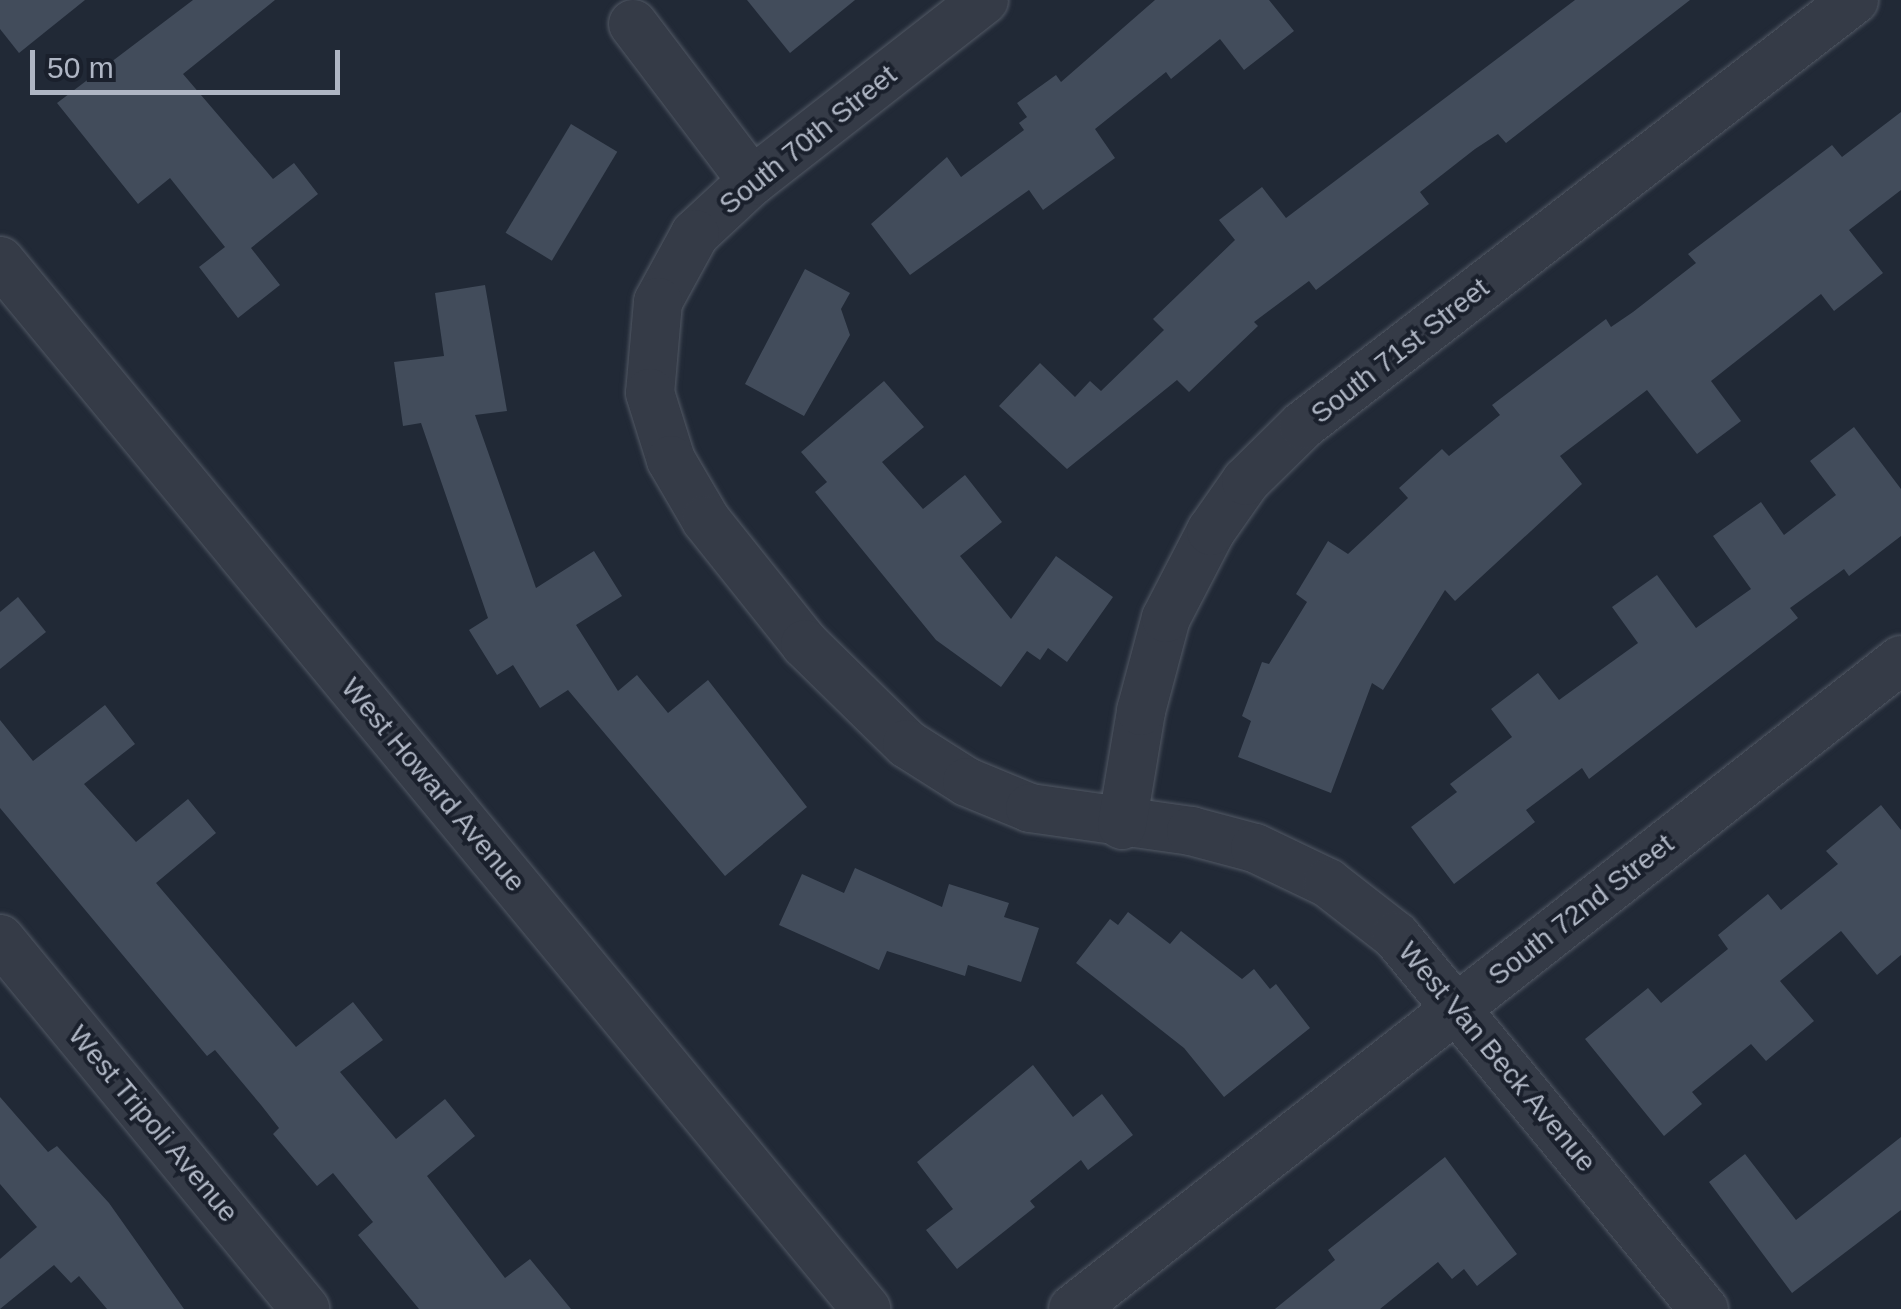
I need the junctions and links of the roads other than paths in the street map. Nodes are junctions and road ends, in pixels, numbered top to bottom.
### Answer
1 (984, 0) edge
2 (1854, 0) edge
3 (633, 24) dead end
4 (752, 180) junction
5 (0, 261) edge
6 (658, 302) joint
7 (1901, 660) edge
8 (1122, 825) junction
9 (0, 939) edge
10 (1458, 1007) junction
11 (305, 1309) edge
12 (866, 1309) edge
13 (1073, 1309) edge
14 (1704, 1309) edge

1 - 4 street, South 70th Street
2 - 8 street, South 71st Street
3 - 4 street
4 - 6 street, South 70th Street
5 - 12 street, West Howard Avenue
6 - 8 street, West Van Beck Avenue
7 - 10 street, South 72nd Street
8 - 10 street, West Van Beck Avenue
9 - 11 street, West Tripoli Avenue
10 - 13 street, South 72nd Street
10 - 14 street, West Van Beck Avenue

